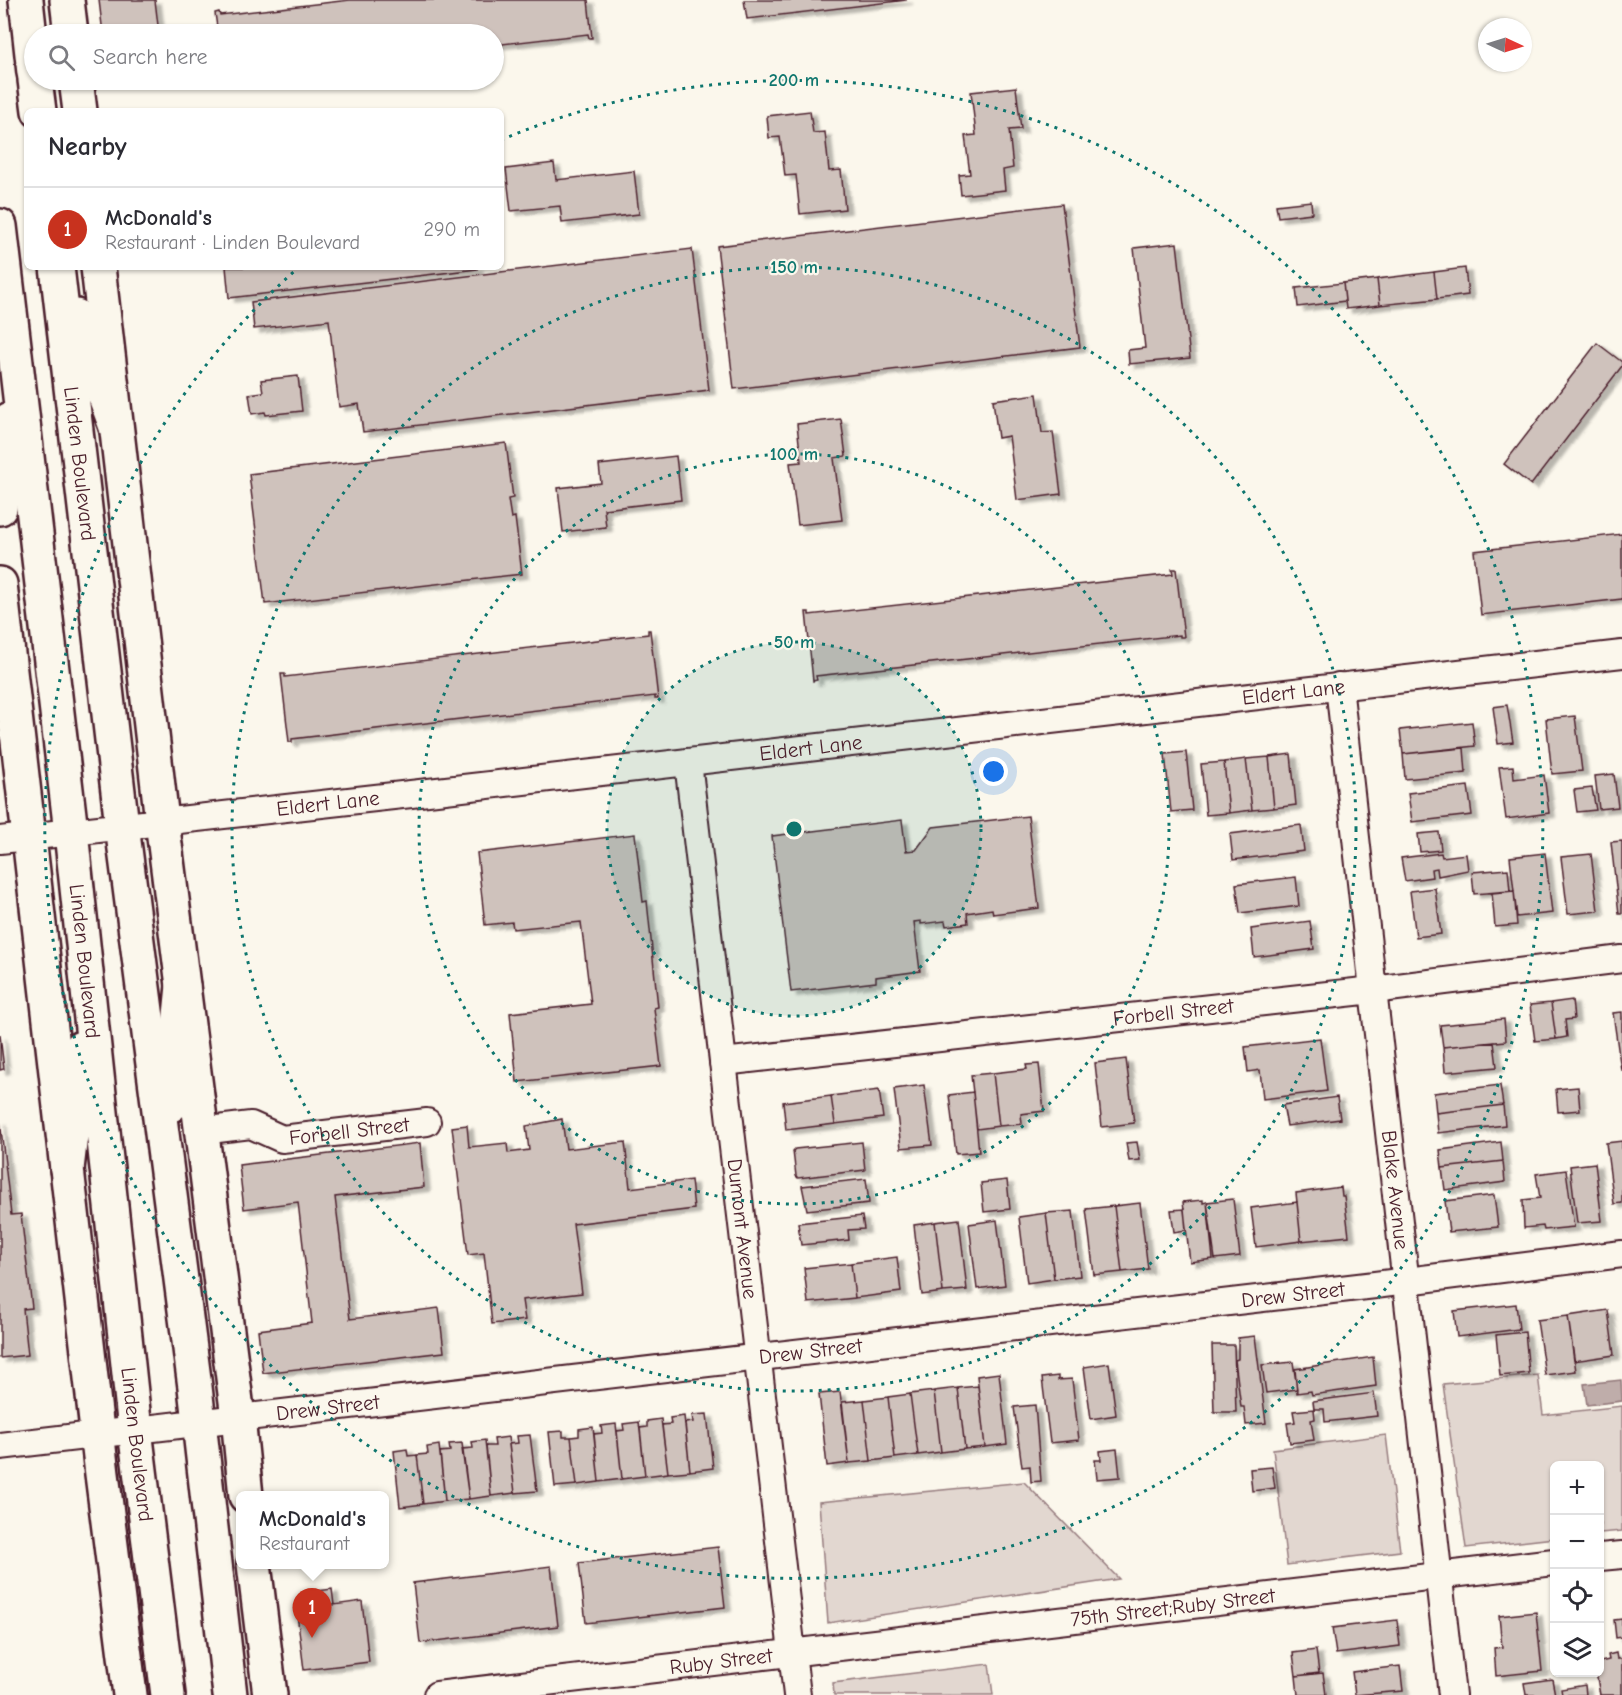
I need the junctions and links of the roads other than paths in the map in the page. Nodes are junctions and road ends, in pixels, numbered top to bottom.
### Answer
1 (26, 0) edge
2 (67, 0) edge
3 (29, 24) edge
4 (70, 24) edge
5 (36, 90) edge
6 (77, 90) edge
7 (39, 108) edge
8 (80, 108) edge
9 (0, 226) edge
10 (57, 270) edge
11 (58, 270) edge
12 (98, 270) edge
13 (16, 361) junction
14 (116, 427) junction
15 (0, 508) edge
16 (0, 584) edge
17 (1622, 654) edge
18 (1339, 686) junction
19 (688, 762) junction
20 (162, 821) junction
21 (122, 826) junction
22 (71, 832) junction
23 (14, 838) edge
24 (1622, 959) edge
25 (183, 986) junction
26 (88, 990) junction
27 (1373, 990) junction
28 (723, 1062) junction
29 (427, 1122) dead end
30 (201, 1131) junction
31 (166, 1163) junction
32 (67, 1168) junction
33 (1622, 1254) edge
34 (1405, 1281) junction
35 (758, 1357) junction
36 (238, 1417) junction
37 (200, 1422) junction
38 (135, 1430) junction
39 (98, 1434) junction
40 (0, 1446) edge
41 (245, 1491) edge
42 (1622, 1555) edge
43 (1604, 1557) edge
44 (1550, 1562) edge
45 (255, 1569) edge
46 (1439, 1575) junction
47 (792, 1653) junction
48 (130, 1695) edge
49 (168, 1695) edge
50 (230, 1695) edge
51 (270, 1695) edge
52 (436, 1695) edge
53 (797, 1695) edge
54 (1452, 1695) edge

1 - 3 main road
2 - 4 main road
5 - 7 main road
6 - 8 main road
9 - 13 main road, Linden Boulevard
10 - 21 main road, Linden Boulevard
11 - 14 main road
12 - 14 main road, Linden Boulevard
13 - 15 main road
13 - 22 main road, Linden Boulevard
14 - 20 main road, Linden Boulevard
16 - 23 main road, Linden Boulevard
17 - 18 street, Eldert Lane
18 - 19 street, Eldert Lane
18 - 27 street, Blake Avenue
19 - 20 street, Eldert Lane
19 - 28 street, Dumont Avenue
20 - 21 street, Eldert Lane
20 - 25 main road, Linden Boulevard
21 - 22 street, Eldert Lane
21 - 31 main road, Linden Boulevard
22 - 23 street, Eldert Lane
22 - 26 main road, Linden Boulevard
23 - 32 main road, Linden Boulevard
24 - 27 street, Forbell Street
25 - 30 main road, Linden Boulevard
25 - 31 main road
26 - 32 main road
26 - 38 main road, Linden Boulevard
27 - 28 street, Forbell Street
27 - 34 street, Blake Avenue
28 - 35 street, Dumont Avenue
29 - 30 street, Forbell Street
30 - 36 main road, Linden Boulevard
31 - 37 main road, Linden Boulevard
32 - 39 main road, Linden Boulevard
33 - 34 street, Drew Street
34 - 35 street, Drew Street
34 - 46 street, Blake Avenue
35 - 36 street, Drew Street
35 - 47 street, Dumont Avenue
36 - 37 street, Drew Street
36 - 41 main road, Linden Boulevard
37 - 38 street, Drew Street
37 - 50 main road, Linden Boulevard
38 - 39 street, Drew Street
38 - 49 main road, Linden Boulevard
39 - 40 street, Drew Street
39 - 48 main road, Linden Boulevard
42 - 43 street
44 - 46 street, 75th Street;Ruby Street
45 - 51 main road
46 - 47 street, 75th Street;Ruby Street
46 - 54 street, Blake Avenue
47 - 52 street, Ruby Street
47 - 53 street, Dumont Avenue

